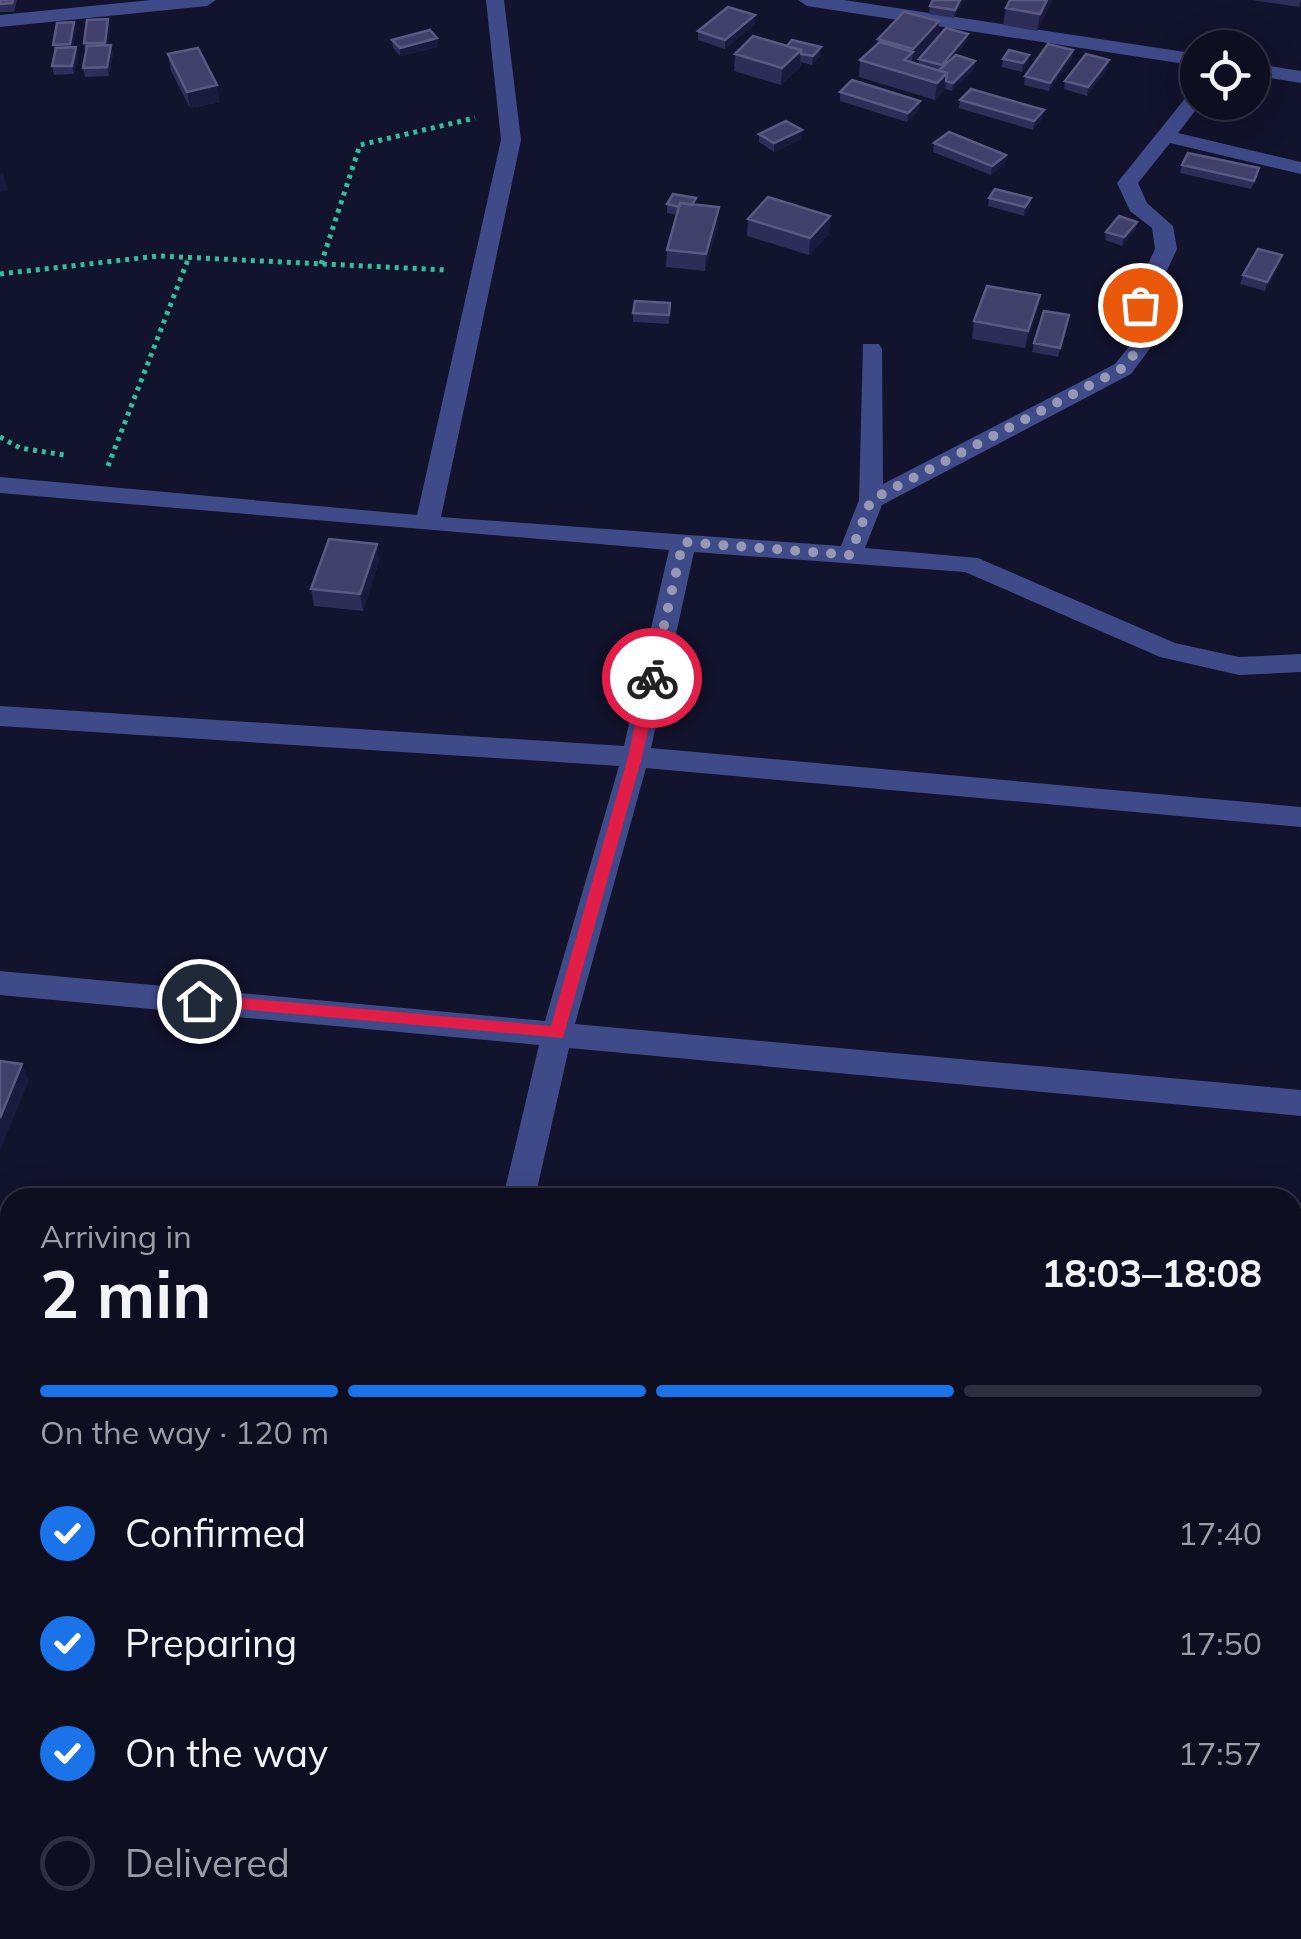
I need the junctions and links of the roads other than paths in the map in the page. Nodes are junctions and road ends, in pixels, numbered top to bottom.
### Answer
1 (207, 0) edge
2 (495, 0) edge
3 (807, 0) edge
4 (881, 5) edge
5 (0, 21) edge
6 (1180, 57) edge
7 (1270, 72) edge
8 (1301, 78) edge
9 (1180, 118) edge
10 (1165, 136) junction
11 (1301, 168) edge
12 (871, 349) dead end
13 (0, 485) edge
14 (871, 500) junction
15 (426, 524) junction
16 (683, 542) junction
17 (850, 555) junction
18 (1301, 663) edge
19 (0, 716) edge
20 (635, 757) junction
21 (1301, 817) edge
22 (0, 983) edge
23 (557, 1033) junction
24 (1301, 1103) edge
25 (521, 1188) edge

1 - 5 street
2 - 15 street
3 - 4 street
4 - 6 street
7 - 8 street
9 - 10 street
10 - 11 street
10 - 14 street
12 - 14 street
13 - 15 street
14 - 17 street
15 - 16 street
16 - 17 street
16 - 20 street
17 - 18 street
19 - 20 street
20 - 21 street
20 - 23 street
22 - 23 street
23 - 24 street
23 - 25 street

